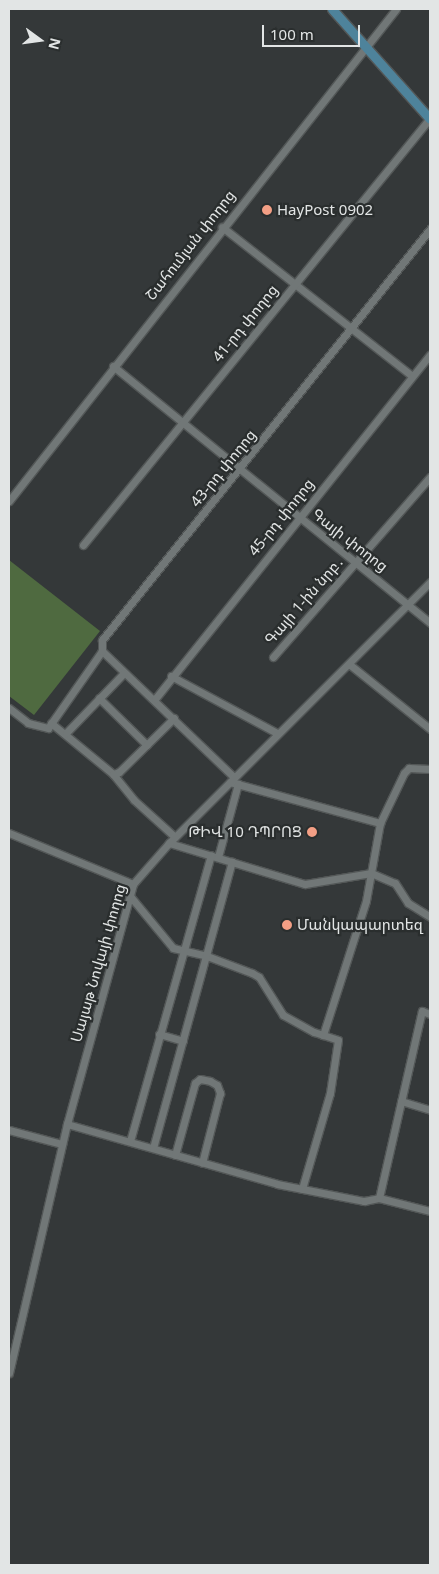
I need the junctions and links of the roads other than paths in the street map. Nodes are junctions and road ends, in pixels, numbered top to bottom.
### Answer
1 (332, 9) edge
2 (396, 9) edge
3 (366, 44) junction
4 (430, 119) edge
5 (222, 227) junction
6 (430, 229) edge
7 (295, 283) junction
8 (353, 327) junction
9 (430, 354) edge
10 (113, 366) junction
11 (412, 376) junction
12 (183, 423) junction
13 (240, 468) junction
14 (430, 477) edge
15 (9, 501) edge
16 (299, 517) junction
17 (83, 545) dead end
18 (356, 561) junction
19 (430, 582) edge
20 (408, 604) junction
21 (430, 623) edge
22 (102, 651) junction
23 (273, 656) dead end
24 (348, 664) junction
25 (124, 673) junction
26 (171, 676) junction
27 (99, 698) junction
28 (155, 699) junction
29 (9, 708) edge
30 (174, 718) junction
31 (50, 726) junction
32 (430, 729) edge
33 (66, 733) junction
34 (277, 733) junction
35 (146, 745) junction
36 (430, 769) edge
37 (113, 774) junction
38 (234, 781) junction
39 (380, 823) junction
40 (9, 833) edge
41 (175, 837) junction
42 (169, 843) junction
43 (214, 856) junction
44 (232, 862) junction
45 (371, 873) junction
46 (133, 884) junction
47 (130, 896) junction
48 (430, 917) edge
49 (183, 951) junction
50 (207, 956) junction
51 (430, 1014) edge
52 (159, 1034) junction
53 (323, 1034) junction
54 (183, 1041) junction
55 (401, 1101) junction
56 (430, 1110) edge
57 (67, 1124) junction
58 (9, 1130) edge
59 (130, 1142) junction
60 (62, 1144) junction
61 (153, 1148) junction
62 (176, 1155) junction
63 (202, 1163) junction
64 (302, 1189) junction
65 (379, 1198) junction
66 (430, 1210) edge
67 (9, 1373) edge

1 - 3 main road
2 - 3 street, Շահումյան փողոց
3 - 4 main road
3 - 5 street, Շահումյան փողոց
4 - 7 street, 41-րդ փողոց
5 - 7 street
5 - 10 street, Շահումյան փողոց
6 - 8 street, 43-րդ փողոց
7 - 8 street
7 - 12 street, 41-րդ փողոց
8 - 11 street
8 - 13 street, 43-րդ փողոց
9 - 11 street, 45-րդ փողոց
10 - 12 street, Գայի փողոց
10 - 15 street, Շահումյան փողոց
11 - 16 street, 45-րդ փողոց
12 - 13 street, Գայի փողոց
12 - 17 street, 41-րդ փողոց
13 - 16 street, Գայի փողոց
13 - 22 street, 43-րդ փողոց
14 - 18 street, Գայի 1-ին նրբ․
16 - 18 street, Գայի փողոց
16 - 26 street, 45-րդ փողոց
18 - 20 street, Գայի փողոց
18 - 23 street, Գայի 1-ին նրբ․
19 - 20 street, Սայաթ Նովայի փողոց
20 - 21 street, Գայի փողոց
20 - 24 street, Սայաթ Նովայի փողոց
22 - 25 street
22 - 31 street, 43-րդ փողոց
24 - 32 street
24 - 34 street, Սայաթ Նովայի փողոց
25 - 27 street
25 - 28 street
26 - 28 street, 45-րդ փողոց
26 - 34 street
27 - 33 street
27 - 35 street
28 - 30 street
29 - 31 street
30 - 35 street
30 - 38 street
31 - 33 street
33 - 37 street
34 - 38 street, Սայաթ Նովայի փողոց
35 - 37 street
36 - 39 street
37 - 41 street
38 - 39 street
38 - 41 street, Սայաթ Նովայի փողոց
38 - 43 street
39 - 45 street
40 - 46 street
41 - 42 street, Սայաթ Նովայի փողոց
42 - 43 street
42 - 46 street, Սայաթ Նովայի փողոց
43 - 44 street
43 - 49 street
44 - 45 street
44 - 50 street
45 - 48 street
45 - 53 street
46 - 47 street, Սայաթ Նովայի փողոց
47 - 49 street
47 - 57 street, Սայաթ Նովայի փողոց
49 - 50 street
49 - 52 street
50 - 53 street
50 - 54 street
51 - 55 street
52 - 54 street
52 - 59 street
53 - 64 street
54 - 61 street
55 - 56 street
55 - 65 street
57 - 59 street
57 - 60 street, Սայաթ Նովայի փողոց
58 - 60 street
59 - 61 street
60 - 67 street, Սայաթ Նովայի փողոց
61 - 62 street
62 - 63 street
62 - 63 street
63 - 64 street
64 - 65 street
65 - 66 street

